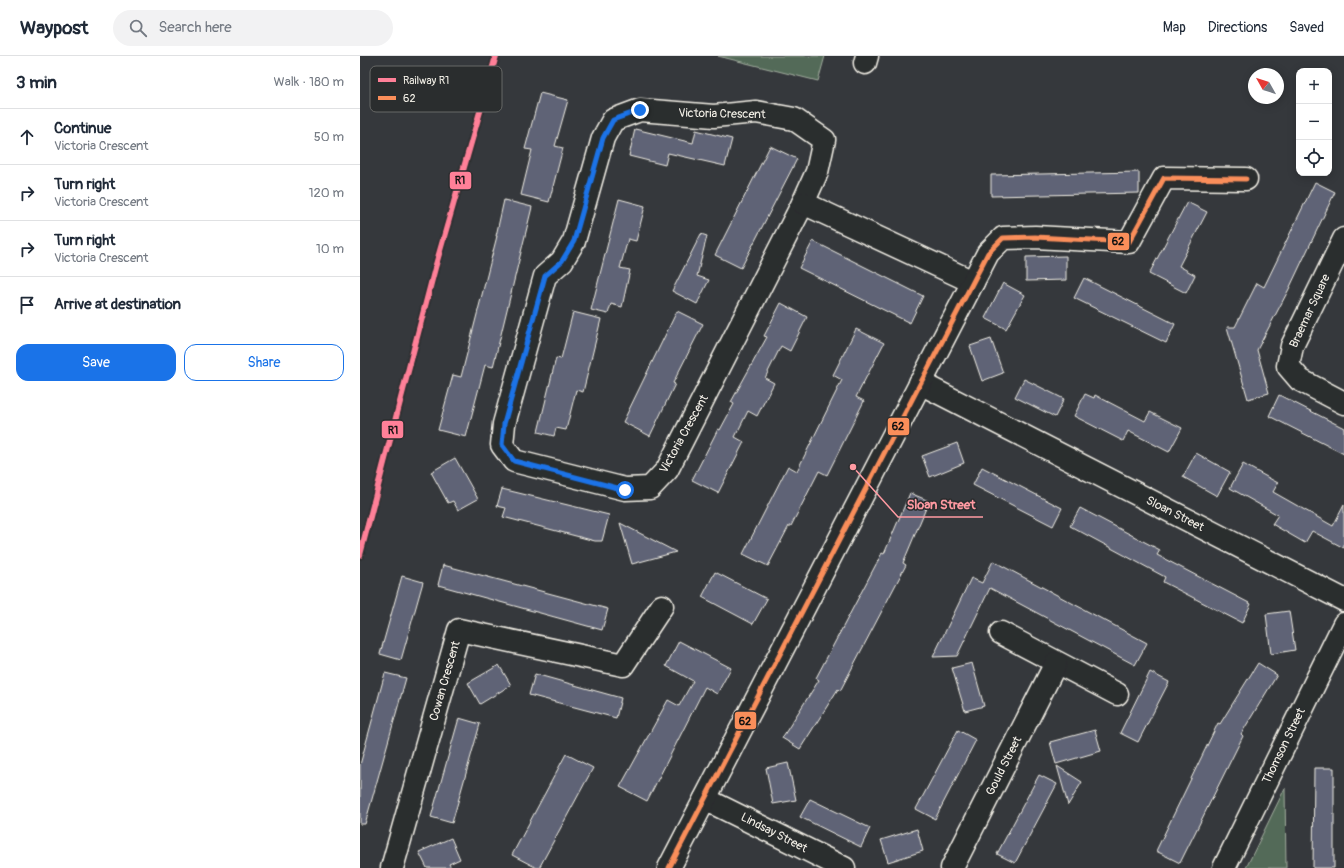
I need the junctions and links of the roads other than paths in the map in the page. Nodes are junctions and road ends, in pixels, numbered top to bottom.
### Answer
1 (1246, 179) dead end
2 (803, 203) junction
3 (1344, 239) edge
4 (973, 282) junction
5 (920, 384) junction
6 (1344, 403) edge
7 (1344, 600) edge
8 (662, 606) dead end
9 (1344, 624) edge
10 (1001, 633) dead end
11 (1056, 663) junction
12 (1117, 694) dead end
13 (705, 799) junction
14 (392, 868) edge
15 (669, 868) edge
16 (844, 868) edge
17 (952, 868) edge
18 (1224, 868) edge

1 - 4 street
2 - 2 street, Victoria Crescent
2 - 4 street
3 - 6 street, Braemar Square
4 - 5 street
5 - 7 street, Sloan Street
5 - 13 street
8 - 14 street, Cowan Crescent
9 - 18 street, Thomson Street
10 - 11 street
11 - 12 street
11 - 17 street, Gould Street
13 - 15 street
13 - 16 street, Lindsay Street

